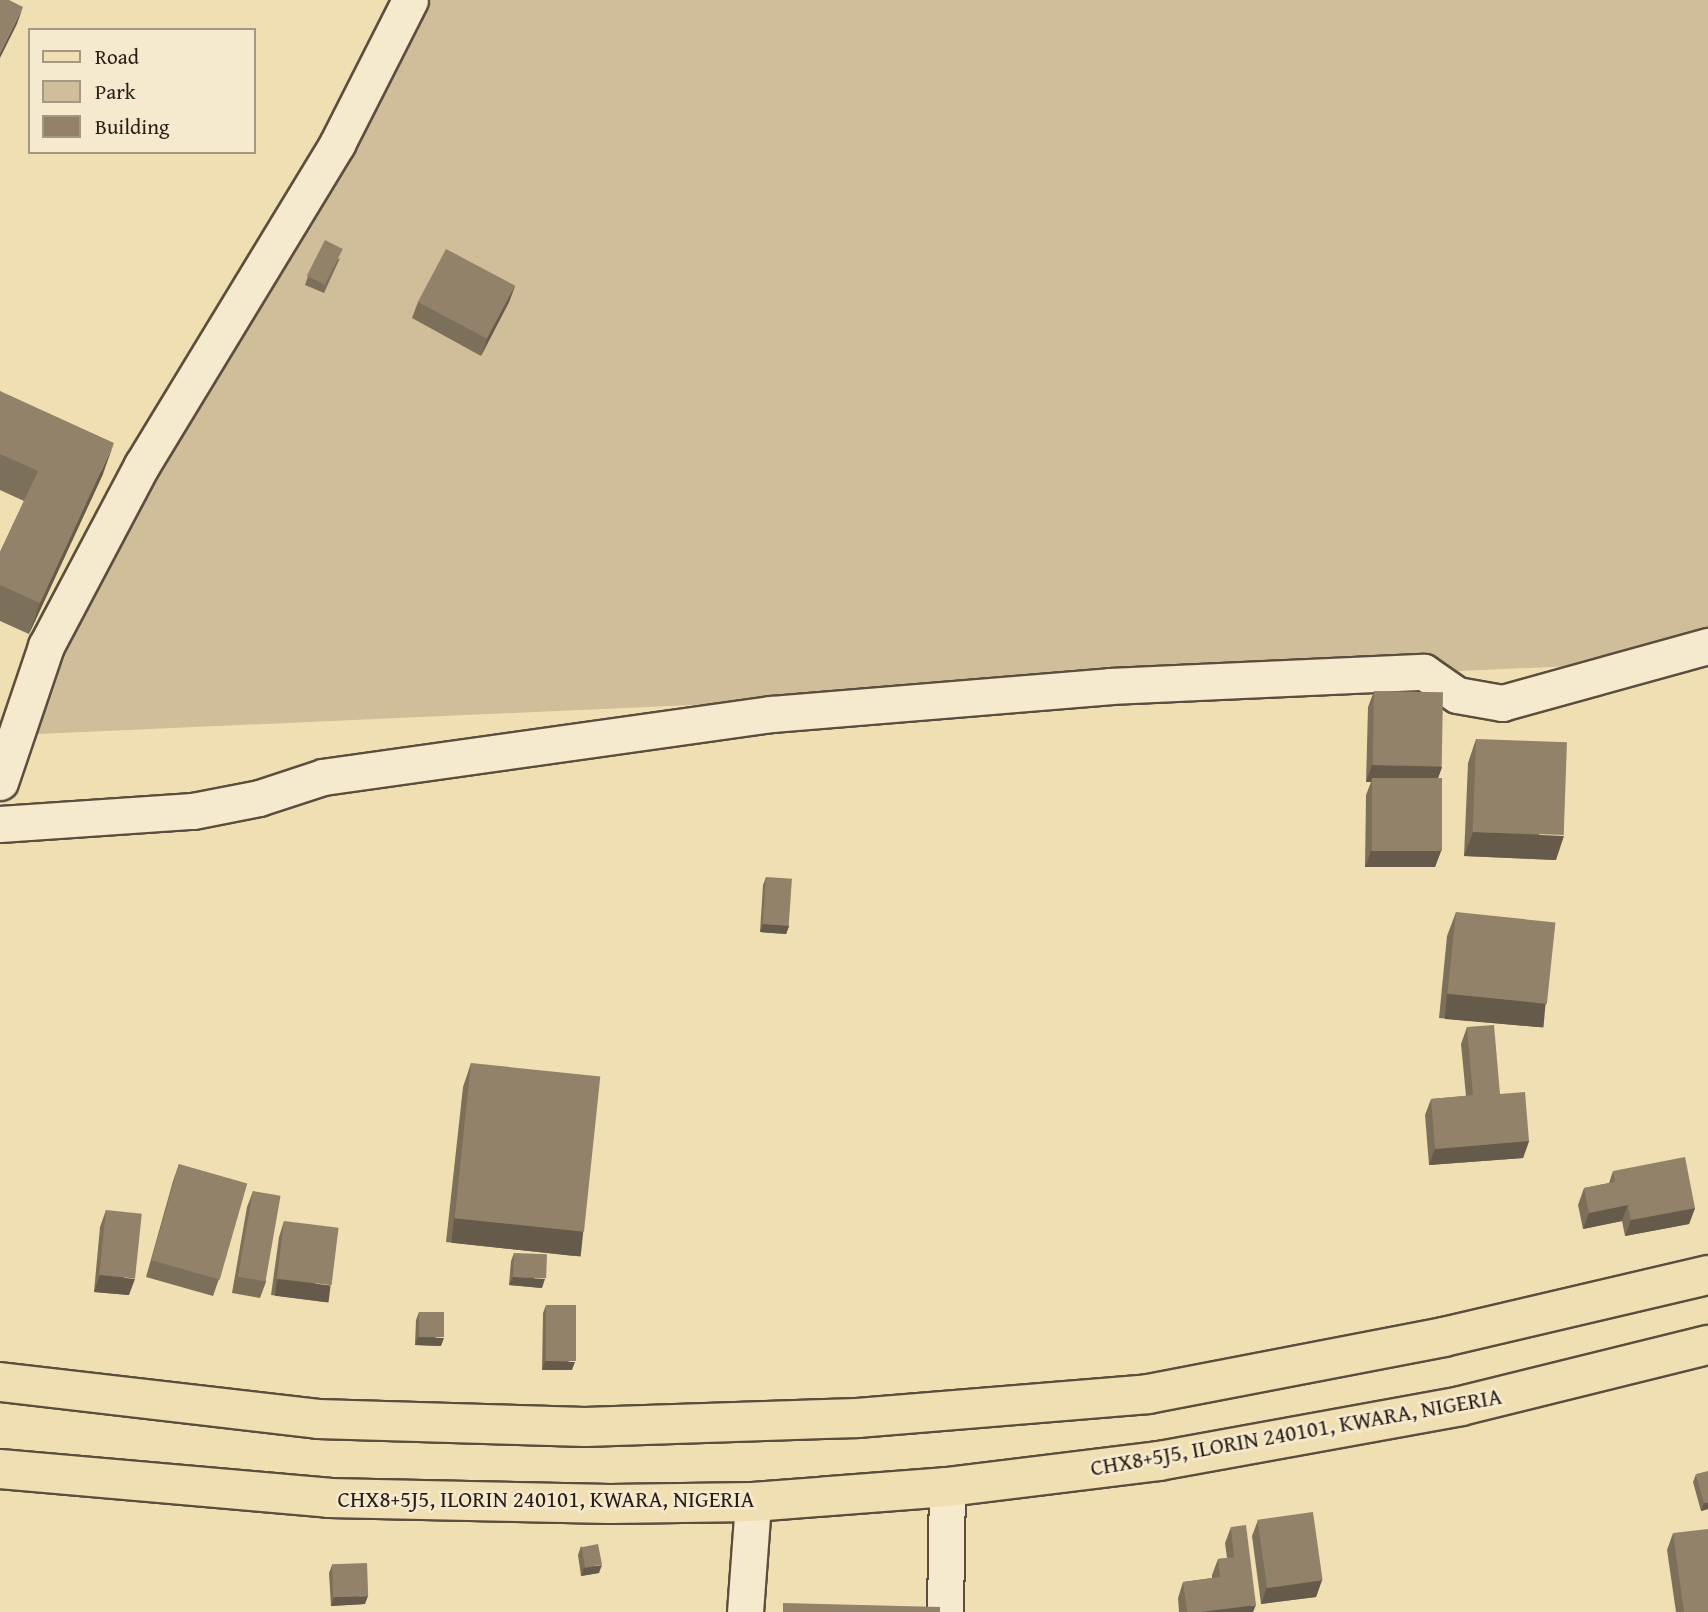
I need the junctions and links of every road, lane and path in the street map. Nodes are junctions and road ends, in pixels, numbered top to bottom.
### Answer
1 (410, 0) edge
2 (1708, 646) edge
3 (0, 782) edge
4 (0, 824) edge
5 (1708, 1275) edge
6 (1708, 1345) edge
7 (0, 1382) edge
8 (0, 1469) edge
9 (947, 1487) junction
10 (753, 1502) junction
11 (745, 1612) edge
12 (945, 1612) edge

1 - 3 street
2 - 4 street
5 - 7 main road
6 - 9 main road, CHX8+5J5, ILORIN 240101, KWARA, NIGERIA
8 - 10 main road, CHX8+5J5, ILORIN 240101, KWARA, NIGERIA
9 - 10 main road, CHX8+5J5, ILORIN 240101, KWARA, NIGERIA
9 - 12 street
10 - 11 street

